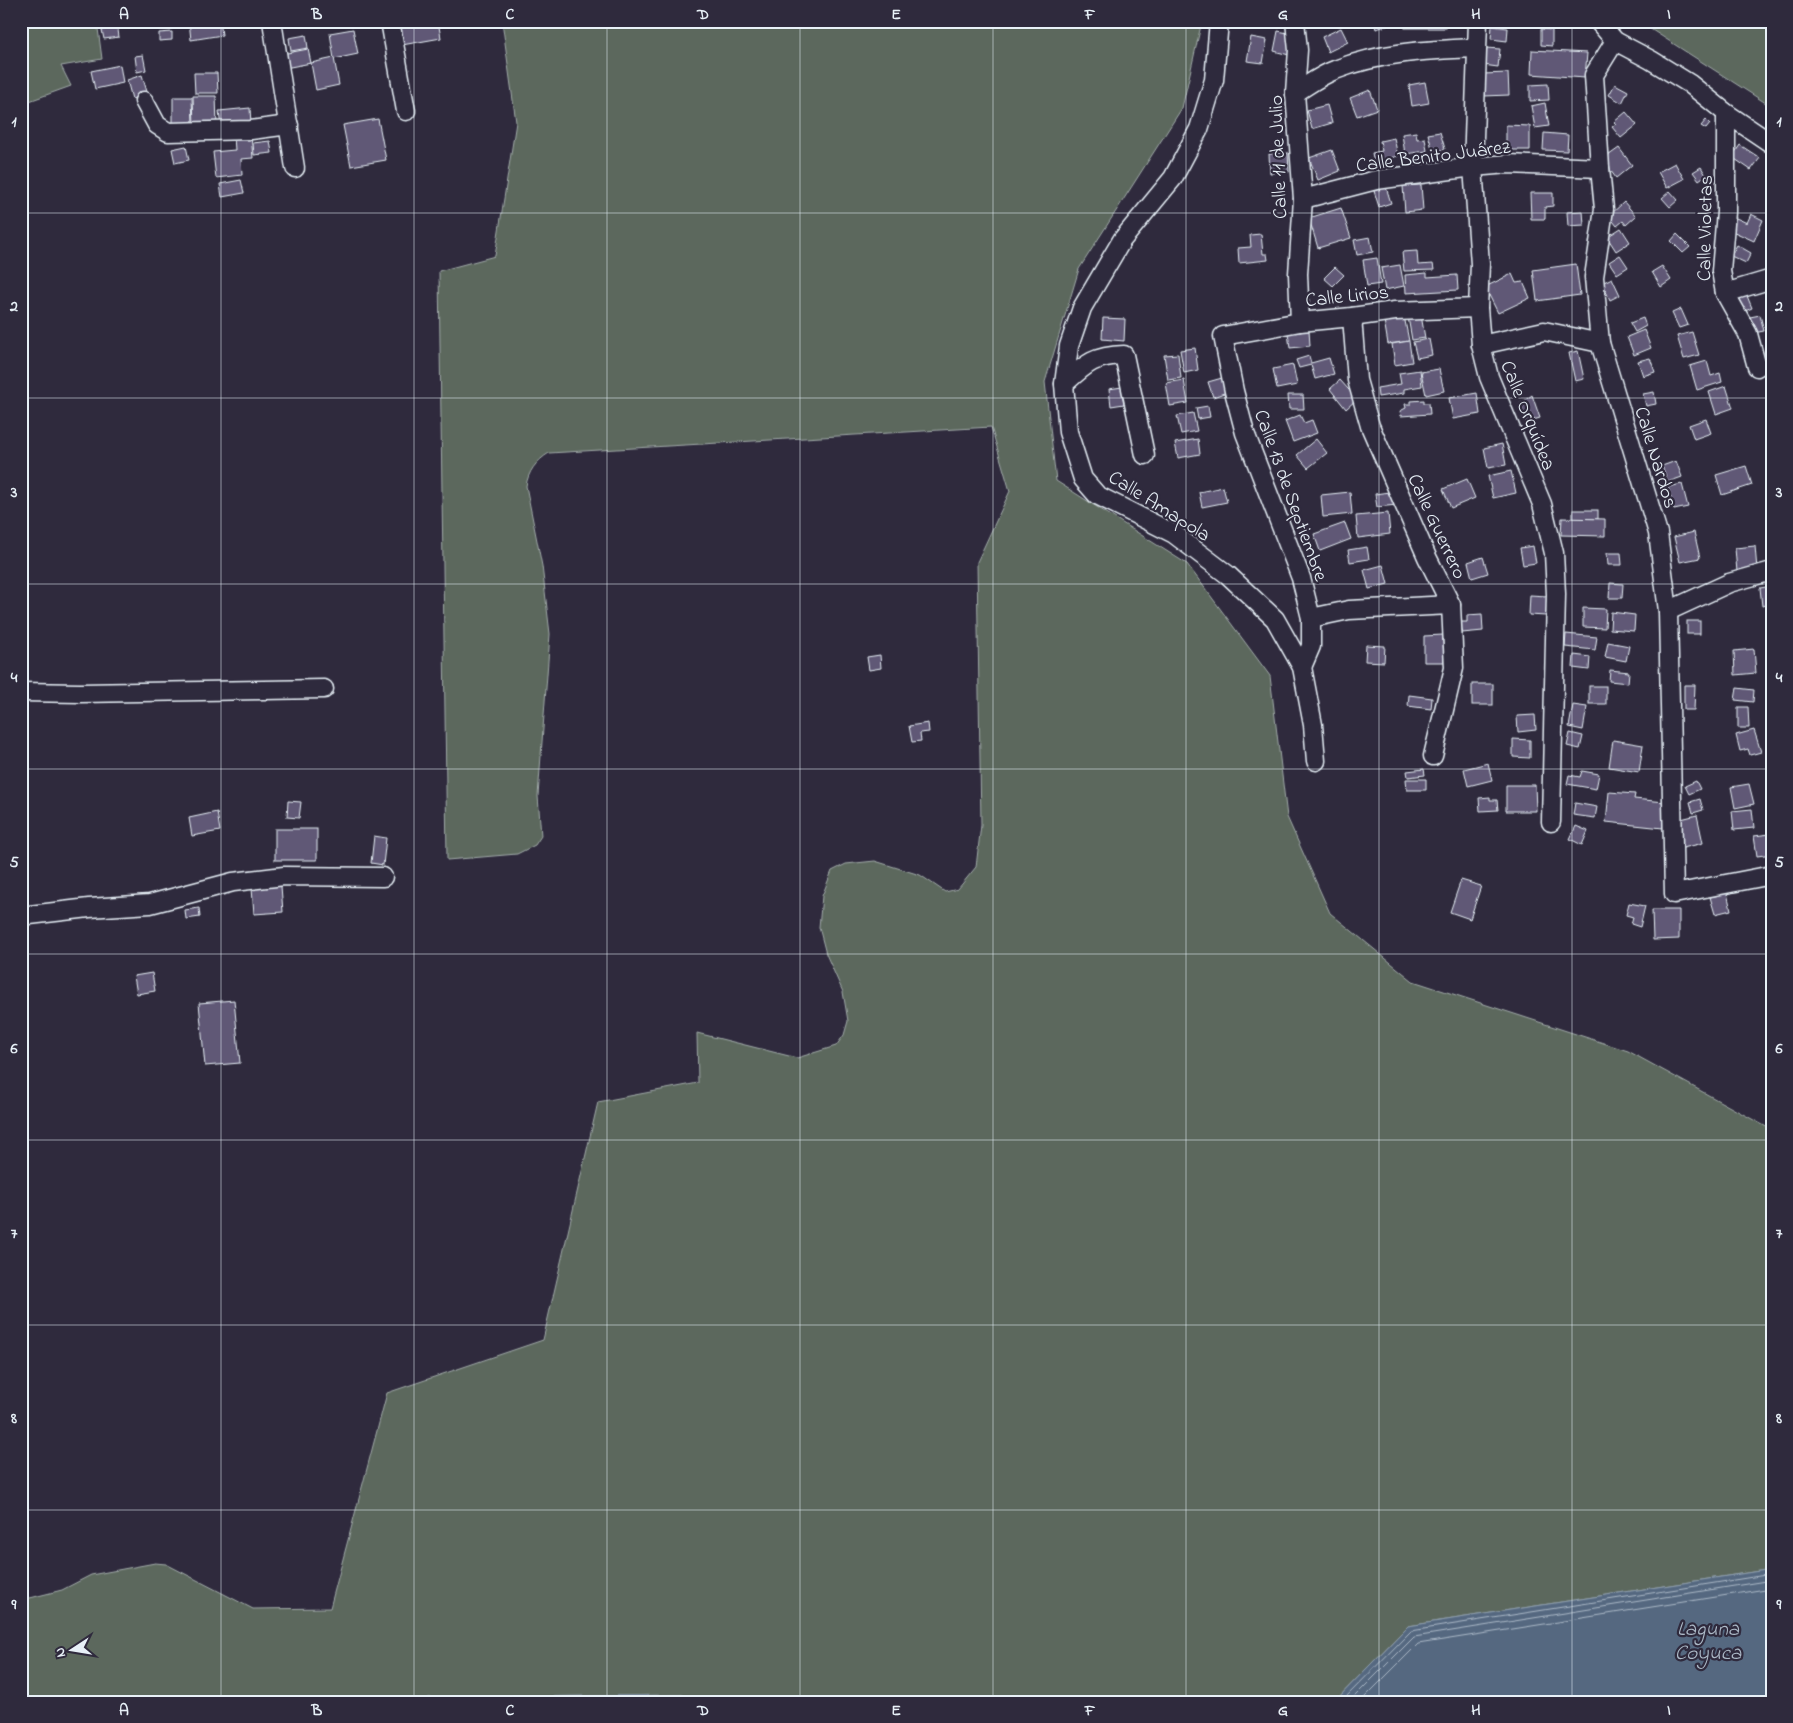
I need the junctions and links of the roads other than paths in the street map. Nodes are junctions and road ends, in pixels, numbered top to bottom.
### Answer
1 (272, 21) edge
2 (390, 21) edge
3 (1220, 21) edge
4 (1295, 21) edge
5 (1478, 21) edge
6 (1598, 21) edge
7 (1615, 41) junction
8 (1476, 48) junction
9 (1295, 93) junction
10 (144, 101) dead end
11 (406, 111) dead end
12 (1726, 113) junction
13 (289, 125) junction
14 (1772, 144) edge
15 (1473, 167) junction
16 (295, 168) dead end
17 (1600, 168) junction
18 (1304, 199) junction
19 (1772, 279) edge
20 (1725, 293) junction
21 (1478, 308) junction
22 (1352, 318) junction
23 (1300, 322) junction
24 (1223, 336) joint
25 (1600, 343) junction
26 (1481, 346) junction
27 (1757, 367) dead end
28 (1064, 384) junction
29 (1145, 455) dead end
30 (1772, 571) edge
31 (1451, 605) junction
32 (1668, 611) junction
33 (1311, 618) junction
34 (1302, 667) junction
35 (324, 689) dead end
36 (21, 692) edge
37 (1433, 756) dead end
38 (1316, 761) dead end
39 (1551, 822) dead end
40 (1772, 875) edge
41 (383, 877) dead end
42 (21, 916) edge

1 - 13 street
2 - 11 street
3 - 28 street, Calle Amapola
4 - 9 street, Calle 11 de Julio
5 - 8 street, Calle Orquídea
6 - 7 street
7 - 12 street
7 - 17 street, Calle Nardos
8 - 9 street
8 - 15 street, Calle Orquídea
9 - 18 street, Calle 11 de Julio
10 - 13 street
12 - 14 street
12 - 20 street, Calle Violetas
13 - 16 street
15 - 17 street, Calle Benito Juárez
15 - 18 street, Calle Benito Juárez
15 - 21 street, Calle Orquídea
17 - 25 street, Calle Nardos
18 - 23 street, Calle 11 de Julio
19 - 20 street
20 - 27 street, Calle Violetas
21 - 22 street, Calle Lirios
21 - 26 street, Calle Orquídea
22 - 23 street, Calle Lirios
22 - 31 street, Calle Guerrero
23 - 24 street, Calle Lirios
24 - 33 street, Calle 13 de Septiembre
25 - 26 street
25 - 32 street, Calle Nardos
26 - 39 street, Calle Orquídea
28 - 29 street
28 - 34 street, Calle Amapola
30 - 32 street
31 - 33 street
31 - 37 street, Calle Guerrero
32 - 40 street, Calle Nardos
33 - 34 street, Calle 13 de Septiembre
34 - 38 street, Calle Amapola
35 - 36 street
41 - 42 street

